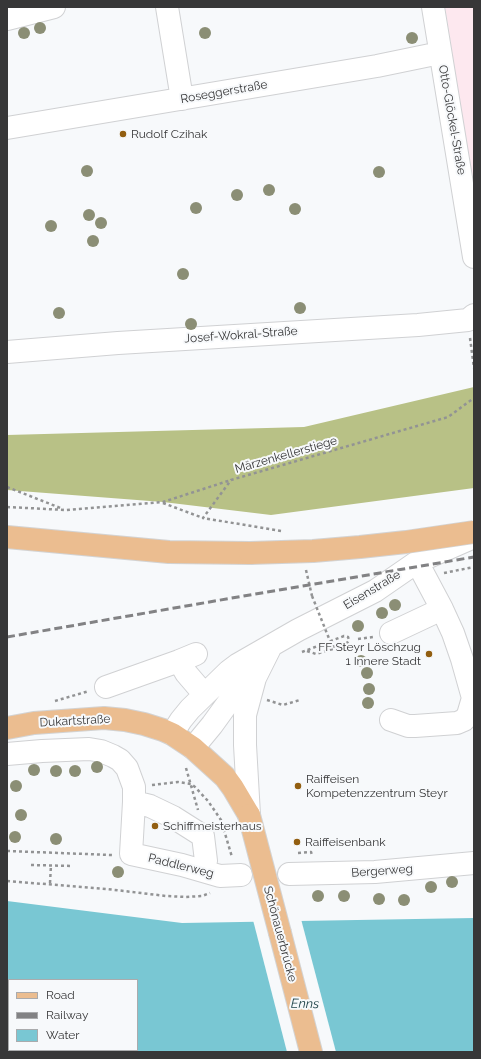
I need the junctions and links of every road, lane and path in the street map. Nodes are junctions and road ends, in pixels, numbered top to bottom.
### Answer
1 (54, 7) edge
2 (167, 7) edge
3 (433, 7) edge
4 (7, 19) edge
5 (440, 53) junction
6 (182, 99) junction
7 (7, 128) edge
8 (474, 256) edge
9 (471, 317) edge
10 (7, 352) edge
11 (474, 368) edge
12 (474, 398) edge
13 (231, 480) junction
14 (7, 487) edge
15 (163, 502) junction
16 (7, 507) edge
17 (66, 510) junction
18 (203, 518) junction
19 (283, 532) dead end
20 (474, 532) edge
21 (474, 536) edge
22 (7, 537) edge
23 (474, 567) edge
24 (420, 570) junction
25 (312, 596) dead end
26 (442, 608) junction
27 (390, 633) dead end
28 (270, 646) junction
29 (336, 648) junction
30 (106, 687) dead end
31 (204, 694) junction
32 (473, 698) edge
33 (300, 700) dead end
34 (273, 702) dead end
35 (391, 720) dead end
36 (7, 728) edge
37 (172, 734) junction
38 (7, 754) edge
39 (189, 757) junction
40 (191, 784) junction
41 (134, 795) junction
42 (249, 815) junction
43 (201, 826) junction
44 (7, 851) edge
45 (131, 854) junction
46 (474, 863) edge
47 (31, 864) dead end
48 (51, 865) junction
49 (73, 866) dead end
50 (225, 868) junction
51 (289, 874) dead end
52 (7, 881) edge
53 (50, 883) junction
54 (311, 1052) edge

1 - 4 street
2 - 6 street
3 - 5 street, Otto-Glöckel-Straße
5 - 6 street, Roseggerstraße
5 - 8 street, Otto-Glöckel-Straße
6 - 7 street, Roseggerstraße
9 - 10 street, Josef-Wokral-Straße
9 - 11 path
12 - 13 path, Märzenkellerstiege
13 - 15 path
13 - 18 path, Märzenkellerstiege
14 - 17 path
15 - 17 path
15 - 18 path
16 - 17 path
18 - 19 path
20 - 22 main road, bridge
21 - 24 street, Eisenstraße
23 - 24 path
24 - 26 street
24 - 28 street, Eisenstraße
25 - 29 path, bridge
26 - 27 street
26 - 32 street
28 - 31 street, Eisenstraße
28 - 39 street, Eisenstraße
28 - 42 street
29 - 29 path
30 - 31 street
31 - 37 street, Eisenstraße
32 - 35 street
33 - 34 path
36 - 37 main road, Dukartstraße
37 - 39 main road, Dukartstraße
38 - 41 street
39 - 40 path
39 - 42 main road, Dukartstraße
40 - 41 path
40 - 43 path
40 - 50 path
41 - 43 street
41 - 45 street
42 - 54 main road, Schönauerbrücke, bridge
43 - 50 street
44 - 45 path
45 - 50 street, Paddlerweg
46 - 51 street, Bergerweg
47 - 48 path
48 - 49 path
48 - 53 path
50 - 53 path, Paddlerweg
52 - 53 path, Paddlerweg

